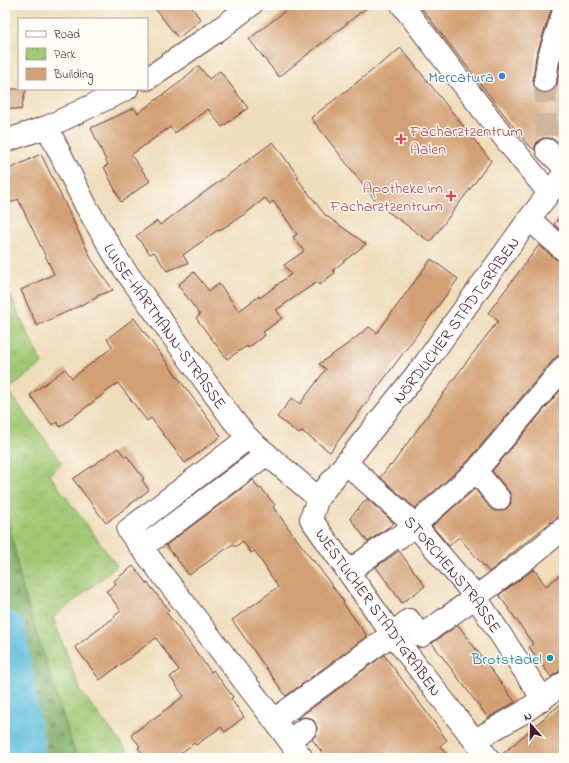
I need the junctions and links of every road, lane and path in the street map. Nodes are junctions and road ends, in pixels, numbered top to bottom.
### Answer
1 (251, 5) edge
2 (402, 5) edge
3 (564, 11) edge
4 (148, 78) edge
5 (545, 81) tunnel mouth
6 (125, 90) edge
7 (47, 126) junction
8 (5, 140) edge
9 (547, 150) tunnel mouth
10 (564, 167) edge
11 (564, 174) edge
12 (549, 193) junction
13 (529, 220) junction
14 (564, 250) edge
15 (564, 367) edge
16 (248, 438) junction
17 (267, 454) junction
18 (346, 463) junction
19 (476, 471) junction
20 (318, 498) junction
21 (500, 499) dead end
22 (415, 525) junction
23 (564, 528) edge
24 (140, 546) junction
25 (348, 572) junction
26 (475, 596) junction
27 (392, 634) junction
28 (564, 683) edge
29 (544, 699) junction
30 (274, 720) junction
31 (483, 753) edge
32 (302, 758) edge

1 - 4 street
2 - 12 street
3 - 5 street
6 - 7 street
7 - 8 street
7 - 16 street, LUISE-HARTMANN-STRASSE
9 - 10 street
11 - 12 street, NÖRDLICHER STADTGRABEN
12 - 13 street, NÖRDLICHER STADTGRABEN
13 - 14 street
13 - 18 street, NÖRDLICHER STADTGRABEN
15 - 19 street
16 - 17 street, LUISE-HARTMANN-STRASSE
16 - 24 street
17 - 20 street, LUISE-HARTMANN-STRASSE
17 - 24 street
18 - 20 street, WESTLICHER STADTGRABEN
18 - 22 street, STORCHENSTRASSE
19 - 21 street
19 - 22 street
20 - 25 street, WESTLICHER STADTGRABEN
22 - 25 street
22 - 26 street, STORCHENSTRASSE
23 - 26 street
24 - 30 street
25 - 27 street, WESTLICHER STADTGRABEN
26 - 27 street
26 - 29 street, STORCHENSTRASSE
27 - 30 street
27 - 31 street, WESTLICHER STADTGRABEN
28 - 29 street
29 - 31 street
30 - 32 street

